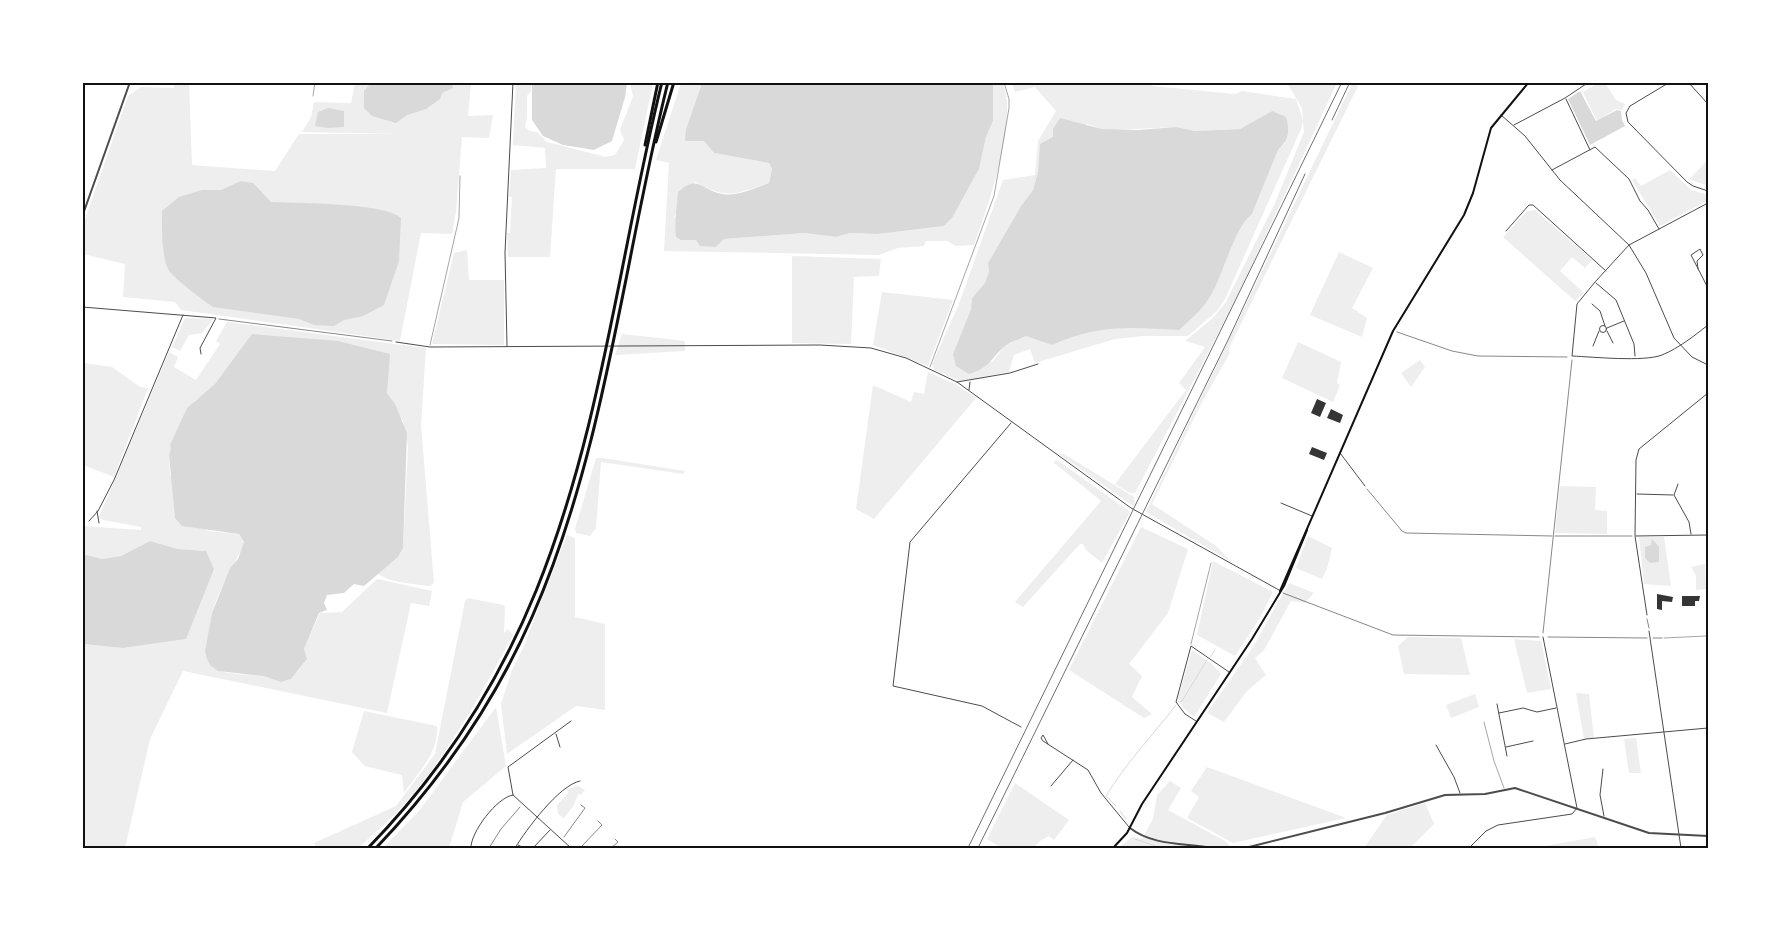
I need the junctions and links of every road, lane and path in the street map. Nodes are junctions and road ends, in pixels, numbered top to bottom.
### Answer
1 (130, 82) edge
2 (315, 82) edge
3 (513, 82) edge
4 (658, 82) edge
5 (662, 82) edge
6 (668, 82) edge
7 (674, 82) edge
8 (1004, 82) edge
9 (1529, 82) edge
10 (1589, 82) edge
11 (1670, 82) edge
12 (1688, 82) edge
13 (313, 96) dead end
14 (1566, 98) junction
15 (1708, 104) edge
16 (1500, 115) junction
17 (1514, 126) junction
18 (1590, 150) junction
19 (643, 162) junction
20 (649, 162) junction
21 (1552, 171) junction
22 (460, 176) dead end
23 (1708, 190) edge
24 (1708, 203) edge
25 (82, 217) edge
26 (1659, 229) junction
27 (1506, 231) dead end
28 (1629, 245) junction
29 (1698, 269) junction
30 (1606, 271) junction
31 (1596, 282) junction
32 (1708, 288) edge
33 (1592, 304) dead end
34 (82, 307) edge
35 (183, 315) junction
36 (216, 318) junction
37 (1624, 320) junction
38 (1708, 325) edge
39 (1606, 328) junction
40 (1393, 331) junction
41 (1600, 331) junction
42 (396, 342) joint
43 (1614, 343) dead end
44 (507, 346) junction
45 (1592, 346) dead end
46 (1680, 346) junction
47 (430, 347) junction
48 (201, 354) dead end
49 (1572, 356) junction
50 (1636, 357) junction
51 (1038, 364) dead end
52 (1708, 365) edge
53 (929, 369) junction
54 (956, 382) junction
55 (970, 382) junction
56 (969, 390) junction
57 (1708, 393) edge
58 (1012, 422) junction
59 (1339, 452) junction
60 (1678, 484) dead end
61 (1365, 486) joint
62 (1636, 494) junction
63 (1674, 495) junction
64 (1281, 503) dead end
65 (98, 511) junction
66 (1312, 516) junction
67 (88, 522) dead end
68 (98, 523) dead end
69 (1691, 535) junction
70 (1708, 535) edge
71 (1553, 536) junction
72 (1635, 536) junction
73 (1210, 563) dead end
74 (1280, 591) junction
75 (1647, 615) joint
76 (1649, 631) joint
77 (1706, 636) dead end
78 (1543, 637) junction
79 (1650, 638) junction
80 (1664, 638) joint
81 (1191, 646) junction
82 (1229, 672) junction
83 (1497, 704) dead end
84 (1557, 708) junction
85 (1499, 713) junction
86 (571, 721) dead end
87 (1196, 722) junction
88 (1484, 722) dead end
89 (1022, 727) dead end
90 (1708, 728) edge
91 (1663, 732) junction
92 (555, 733) junction
93 (1533, 742) dead end
94 (1048, 744) dead end
95 (1564, 744) junction
96 (1436, 745) dead end
97 (560, 747) dead end
98 (1506, 747) junction
99 (1507, 756) dead end
100 (1073, 759) junction
101 (1603, 769) dead end
102 (580, 781) dead end
103 (1051, 786) dead end
104 (1505, 790) junction
105 (1460, 793) junction
106 (513, 795) junction
107 (523, 804) junction
108 (581, 805) dead end
109 (1578, 808) junction
110 (1604, 816) junction
111 (537, 818) junction
112 (598, 822) dead end
113 (1130, 828) junction
114 (550, 830) junction
115 (1679, 833) junction
116 (1708, 836) edge
117 (615, 838) dead end
118 (561, 840) junction
119 (517, 844) junction
120 (368, 848) edge
121 (376, 848) edge
122 (471, 848) edge
123 (489, 848) edge
124 (514, 848) edge
125 (524, 848) edge
126 (533, 848) edge
127 (571, 848) edge
128 (580, 848) edge
129 (611, 848) edge
130 (1113, 848) edge
131 (1212, 848) edge
132 (1245, 848) edge
133 (1469, 848) edge
134 (1682, 848) edge

1 - 25 street
2 - 13 lane
3 - 44 street
4 - 19 highway
5 - 19 highway
6 - 20 highway
7 - 20 highway
8 - 53 lane
9 - 16 main road
10 - 14 street
11 - 23 street
12 - 15 street
14 - 17 street
14 - 18 street
16 - 17 street
16 - 40 main road
17 - 21 street
18 - 21 street
18 - 26 street
19 - 120 highway
20 - 121 highway
21 - 28 street
22 - 47 lane
24 - 26 street
26 - 28 street
27 - 30 street
28 - 30 street
28 - 46 street
29 - 29 street
29 - 32 street
30 - 31 street
31 - 37 street
31 - 49 street
33 - 39 street
34 - 35 street
35 - 36 street
35 - 65 street
36 - 42 path
36 - 48 street
37 - 39 street
37 - 50 street
38 - 46 street
39 - 41 street
39 - 41 street
39 - 43 street
40 - 49 path
40 - 59 main road
41 - 45 street
42 - 47 street
44 - 47 street
44 - 53 street
46 - 50 street
46 - 52 street
49 - 50 street
49 - 71 path
51 - 55 street
53 - 54 street
54 - 55 street
54 - 56 street
55 - 56 street
56 - 58 street
57 - 62 street
58 - 74 street
58 - 89 street
59 - 61 street
59 - 66 main road
60 - 63 street
61 - 71 path
62 - 63 street
62 - 72 street
63 - 69 street
64 - 66 street
65 - 67 street
65 - 68 street
66 - 74 main road
69 - 70 street
69 - 72 street
71 - 72 path
71 - 78 path
72 - 75 street
73 - 81 lane
74 - 78 path
74 - 82 main road
75 - 76 path
76 - 79 street
77 - 80 lane
78 - 79 path
78 - 84 street
79 - 80 path
79 - 91 street
81 - 82 street
81 - 87 street
82 - 87 main road
83 - 85 street
84 - 85 street
84 - 95 street
85 - 98 street
86 - 92 street
87 - 113 main road
88 - 104 lane
90 - 91 street
91 - 95 street
91 - 115 street
92 - 97 street
92 - 106 street
93 - 98 street
94 - 100 street
95 - 109 street
96 - 105 street
98 - 99 street
100 - 103 street
100 - 113 street
101 - 110 street
102 - 111 street
104 - 105 street
104 - 109 street
105 - 132 street
106 - 107 street
106 - 122 street
107 - 111 street
107 - 123 path
108 - 118 path
109 - 110 street
109 - 133 street
110 - 115 street
111 - 114 street
111 - 119 street
112 - 128 path
113 - 130 main road
113 - 131 street
114 - 118 street
114 - 126 street
115 - 116 street
115 - 134 street
117 - 129 path
118 - 127 street
119 - 124 street
119 - 125 street

